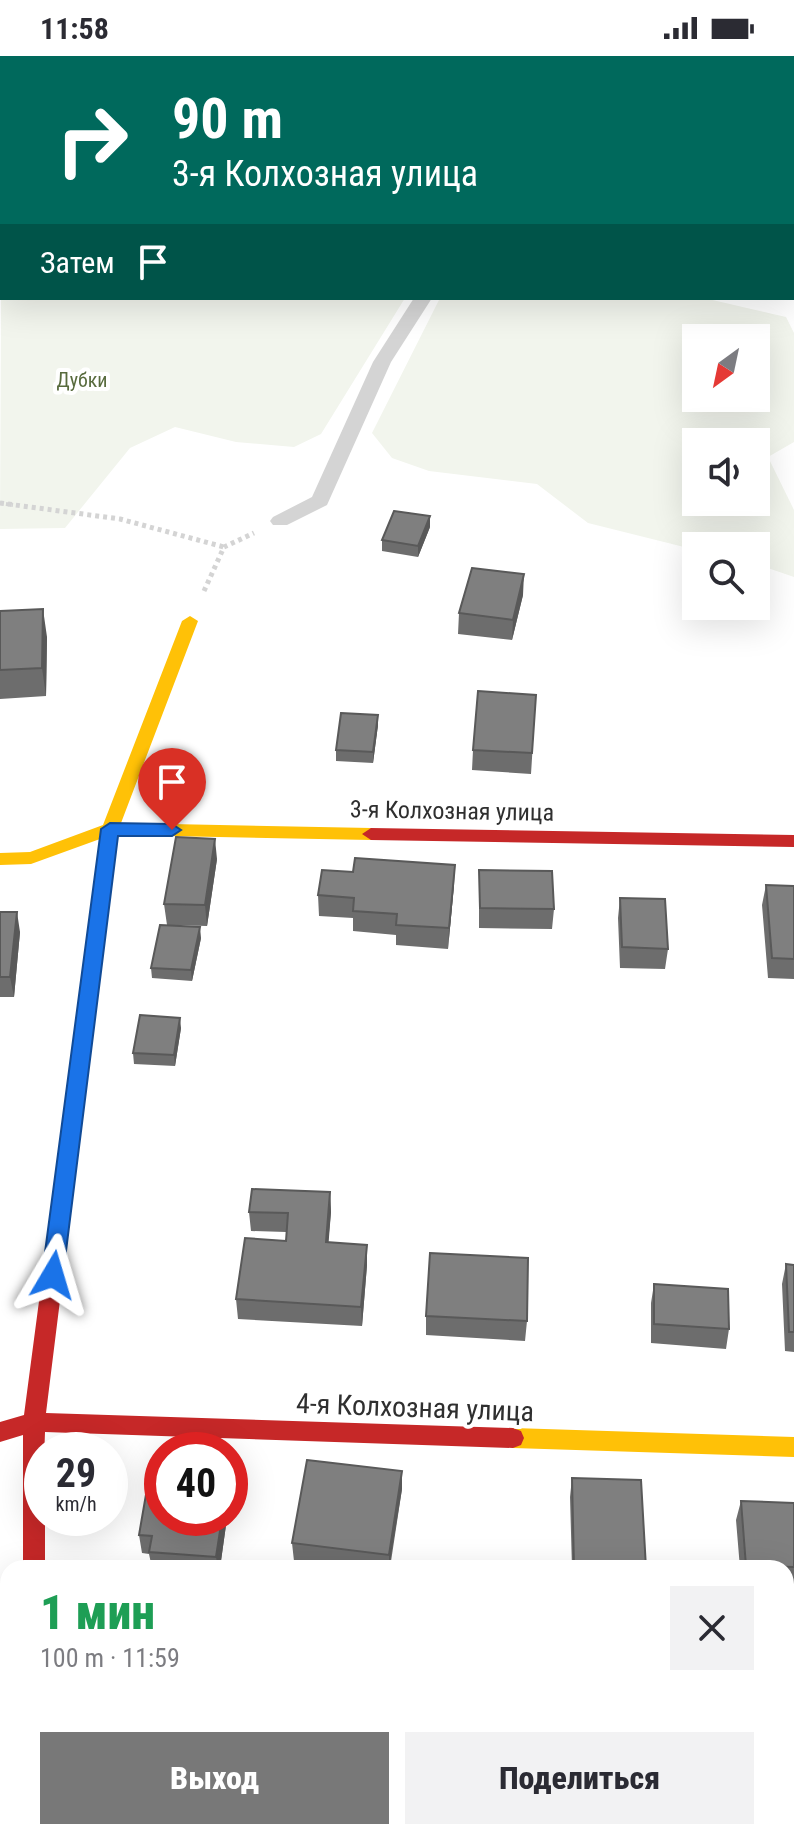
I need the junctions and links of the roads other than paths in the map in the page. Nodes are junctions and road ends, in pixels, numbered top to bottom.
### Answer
1 (422, 300) edge
2 (280, 521) road end
3 (190, 621) road end
4 (110, 829) junction
5 (794, 841) edge
6 (0, 859) edge
7 (34, 1422) junction
8 (0, 1432) edge
9 (794, 1447) edge
10 (34, 1560) edge

1 - 2 lane
3 - 4 street
4 - 5 street, 3-я Колхозная улица
4 - 6 street
4 - 7 street
7 - 8 street, 4-я Колхозная улица
7 - 9 street, 4-я Колхозная улица
7 - 10 street

